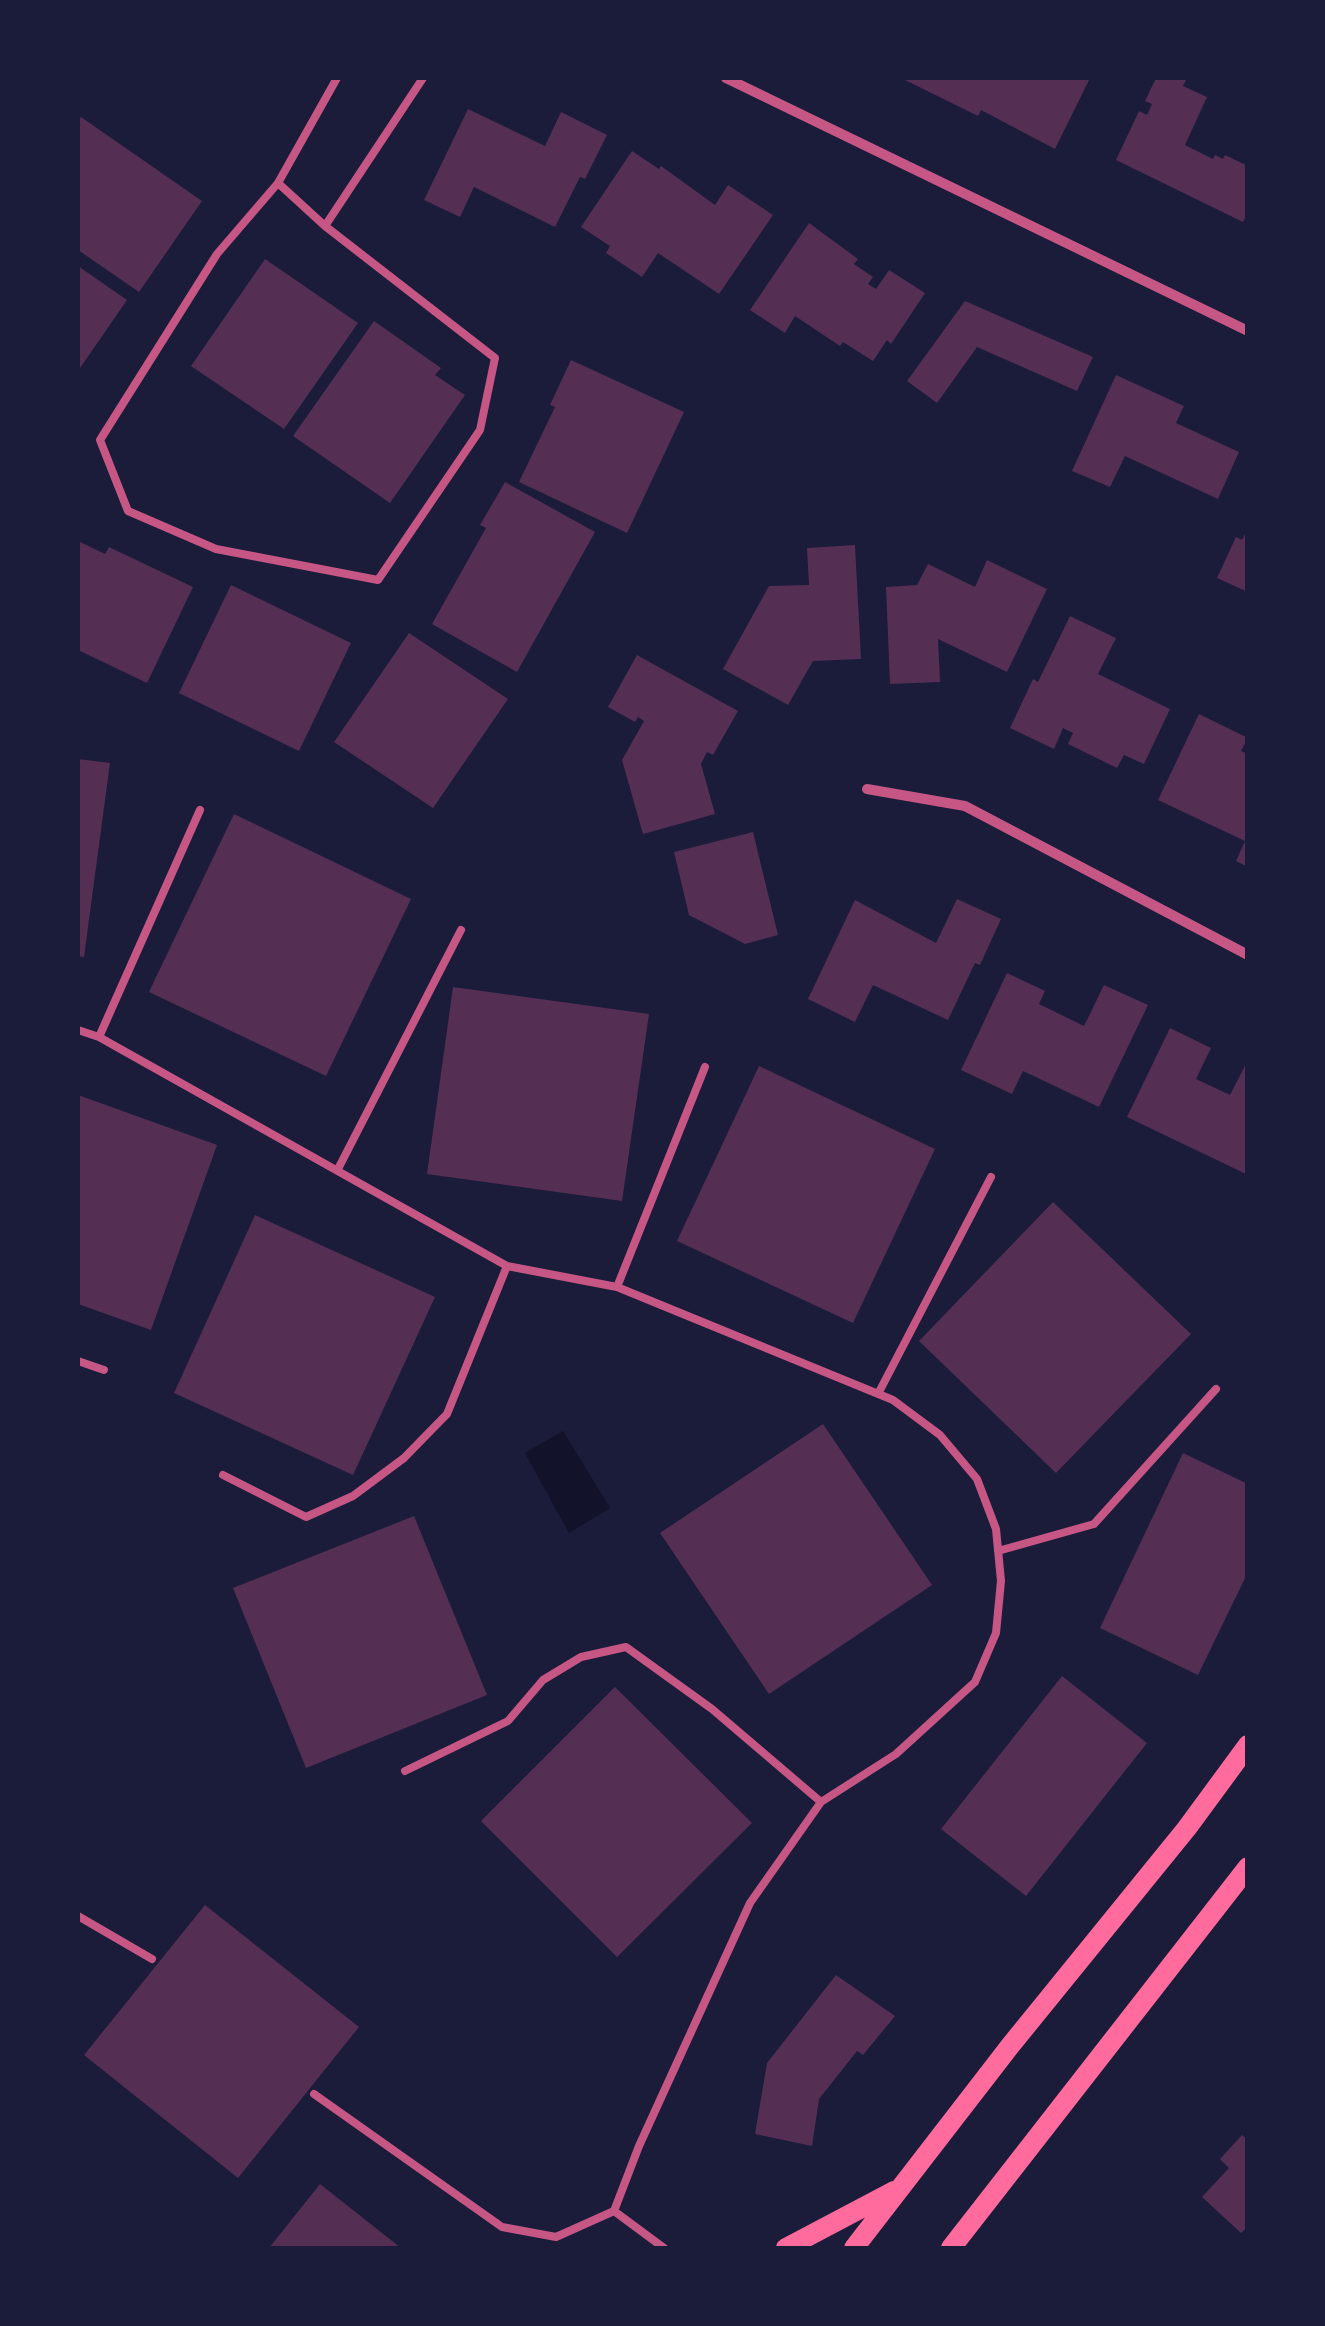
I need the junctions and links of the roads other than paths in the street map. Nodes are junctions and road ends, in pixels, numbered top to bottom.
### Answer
1 (338, 78) edge
2 (424, 78) edge
3 (726, 78) edge
4 (278, 183) junction
5 (324, 226) junction
6 (1248, 331) edge
7 (868, 789) dead end
8 (200, 810) dead end
9 (461, 930) dead end
10 (1248, 955) edge
11 (78, 1030) edge
12 (99, 1036) junction
13 (705, 1067) dead end
14 (338, 1169) junction
15 (991, 1177) dead end
16 (507, 1266) junction
17 (617, 1288) junction
18 (78, 1360) edge
19 (104, 1370) dead end
20 (1216, 1389) dead end
21 (878, 1394) junction
22 (223, 1475) dead end
23 (998, 1551) junction
24 (1248, 1746) edge
25 (405, 1771) dead end
26 (821, 1802) junction
27 (1248, 1867) edge
28 (78, 1916) edge
29 (152, 1959) dead end
30 (314, 2094) dead end
31 (900, 2187) junction
32 (614, 2211) junction
33 (556, 2236) junction
34 (548, 2248) edge
35 (664, 2248) edge
36 (786, 2248) edge
37 (854, 2248) edge
38 (951, 2248) edge

1 - 4 lane
2 - 5 lane
3 - 6 street
4 - 5 lane
4 - 5 lane
7 - 10 street
8 - 12 lane
9 - 14 lane
11 - 12 lane
12 - 14 lane
13 - 17 lane
14 - 16 lane
15 - 21 lane
16 - 17 lane
16 - 22 lane
17 - 21 lane
18 - 19 lane
20 - 23 lane
21 - 23 lane
23 - 26 lane
24 - 31 main road
25 - 26 lane
26 - 32 lane
27 - 38 main road
28 - 29 lane
30 - 33 lane
31 - 36 main road
31 - 37 main road
32 - 33 lane
32 - 35 lane
33 - 34 lane

